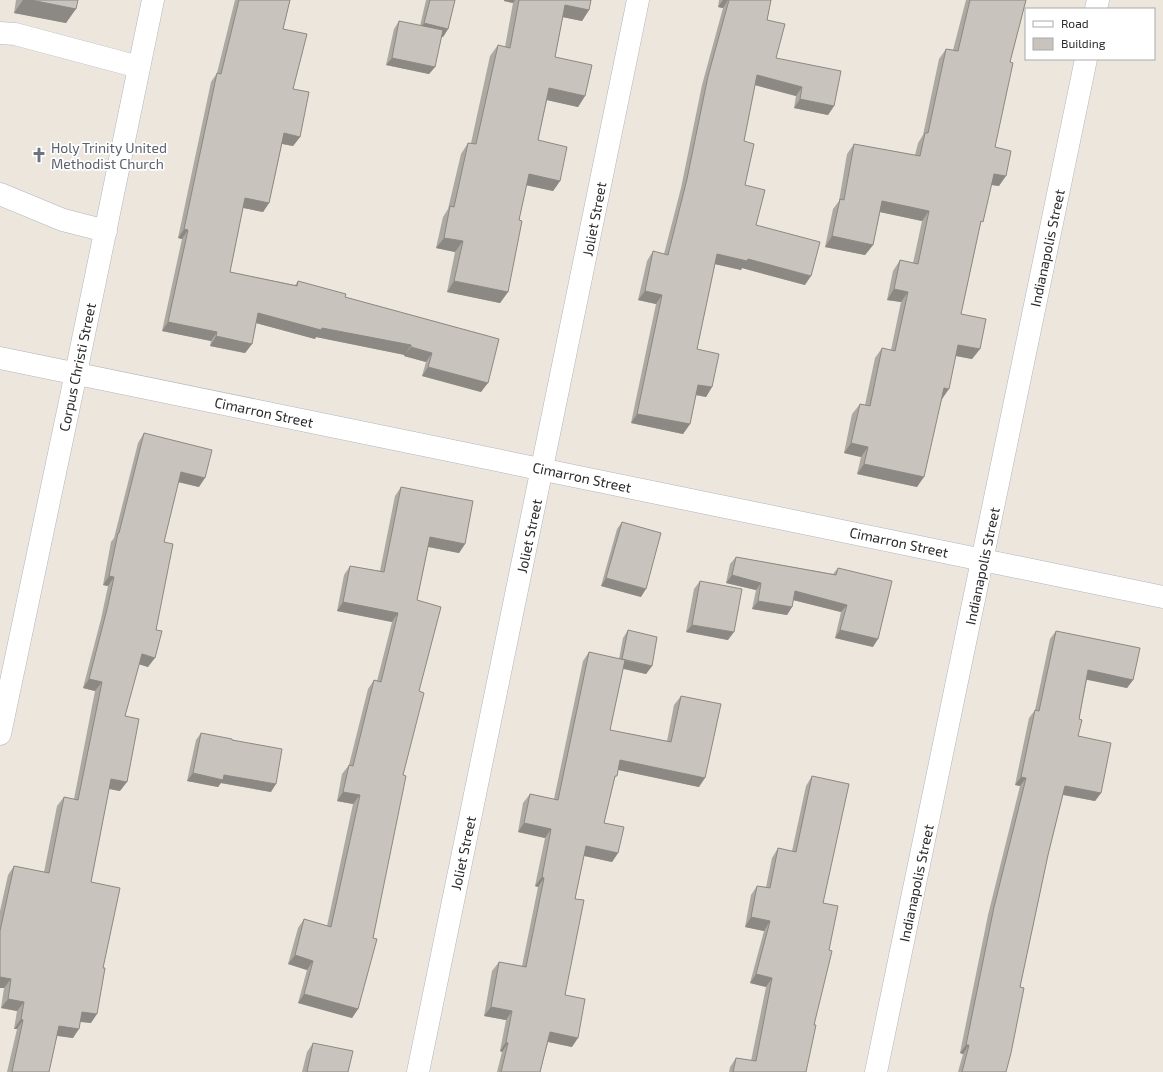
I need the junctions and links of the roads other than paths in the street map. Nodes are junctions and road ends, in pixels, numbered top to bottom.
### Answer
1 (153, 0) edge
2 (638, 0) edge
3 (0, 33) edge
4 (1086, 60) edge
5 (139, 67) junction
6 (0, 194) edge
7 (106, 231) junction
8 (0, 358) edge
9 (76, 373) junction
10 (543, 469) junction
11 (983, 560) junction
12 (1163, 597) edge
13 (0, 734) edge
14 (418, 1072) edge
15 (876, 1072) edge

1 - 5 street, Corpus Christi Street
2 - 10 street, Joliet Street
3 - 5 street
4 - 11 street, Indianapolis Street
5 - 7 street, Corpus Christi Street
6 - 7 street
7 - 9 street, Corpus Christi Street
8 - 9 street, Cimarron Street
9 - 10 street, Cimarron Street
9 - 13 street, Corpus Christi Street
10 - 11 street, Cimarron Street
10 - 14 street, Joliet Street
11 - 12 street, Cimarron Street
11 - 15 street, Indianapolis Street

